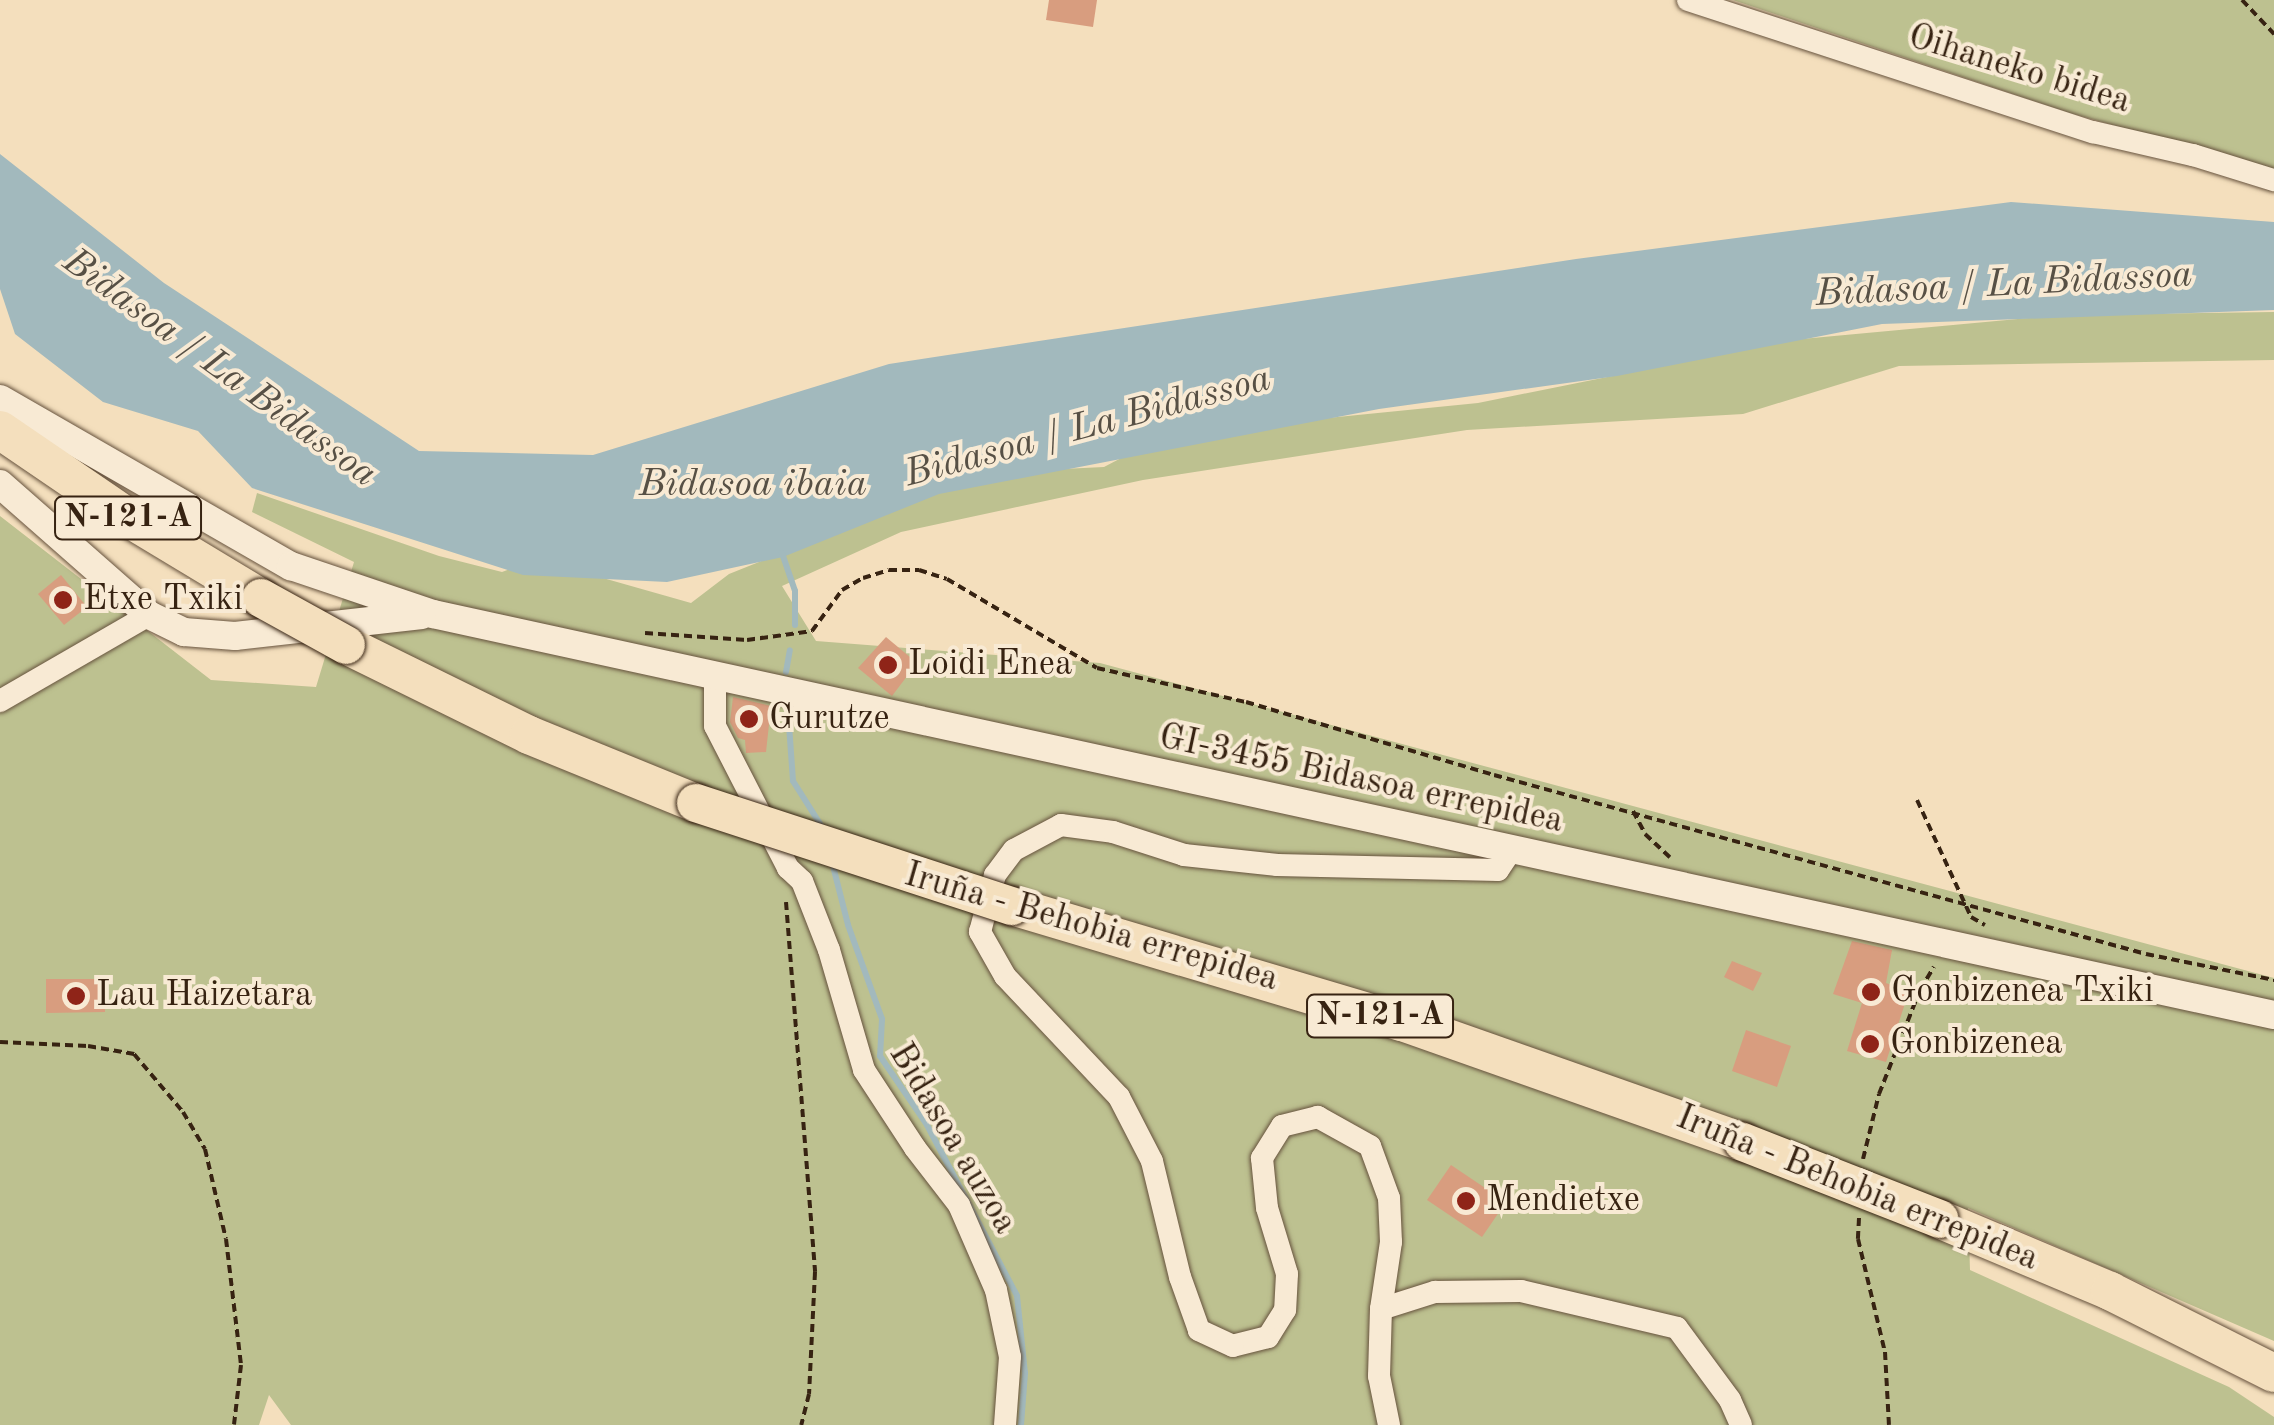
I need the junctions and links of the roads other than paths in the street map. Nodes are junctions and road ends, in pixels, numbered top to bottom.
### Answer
1 (1688, 0) edge
2 (2274, 180) edge
3 (0, 399) edge
4 (0, 430) edge
5 (0, 484) edge
6 (322, 578) junction
7 (433, 614) junction
8 (149, 616) junction
9 (331, 635) junction
10 (716, 678) junction
11 (0, 700) edge
12 (1511, 851) junction
13 (2274, 1014) edge
14 (1381, 1309) junction
15 (2274, 1373) edge
16 (1005, 1425) edge
17 (1389, 1425) edge
18 (1741, 1425) edge

1 - 2 street, Oihaneko bidea
3 - 6 street
4 - 9 highway, Iruña - Behobia errepidea / N-121-A, bridge
5 - 8 street
6 - 7 street
6 - 9 street
7 - 9 street
7 - 10 street, GI-3455 Bidasoa errepidea
8 - 9 street
8 - 11 street
9 - 15 highway, Iruña - Behobia errepidea / N-121-A, bridge
10 - 12 street, GI-3455 Bidasoa errepidea
10 - 16 street, Bidasoa auzoa
12 - 13 street, GI-3455 Bidasoa errepidea
12 - 14 street
14 - 17 street
14 - 18 street

